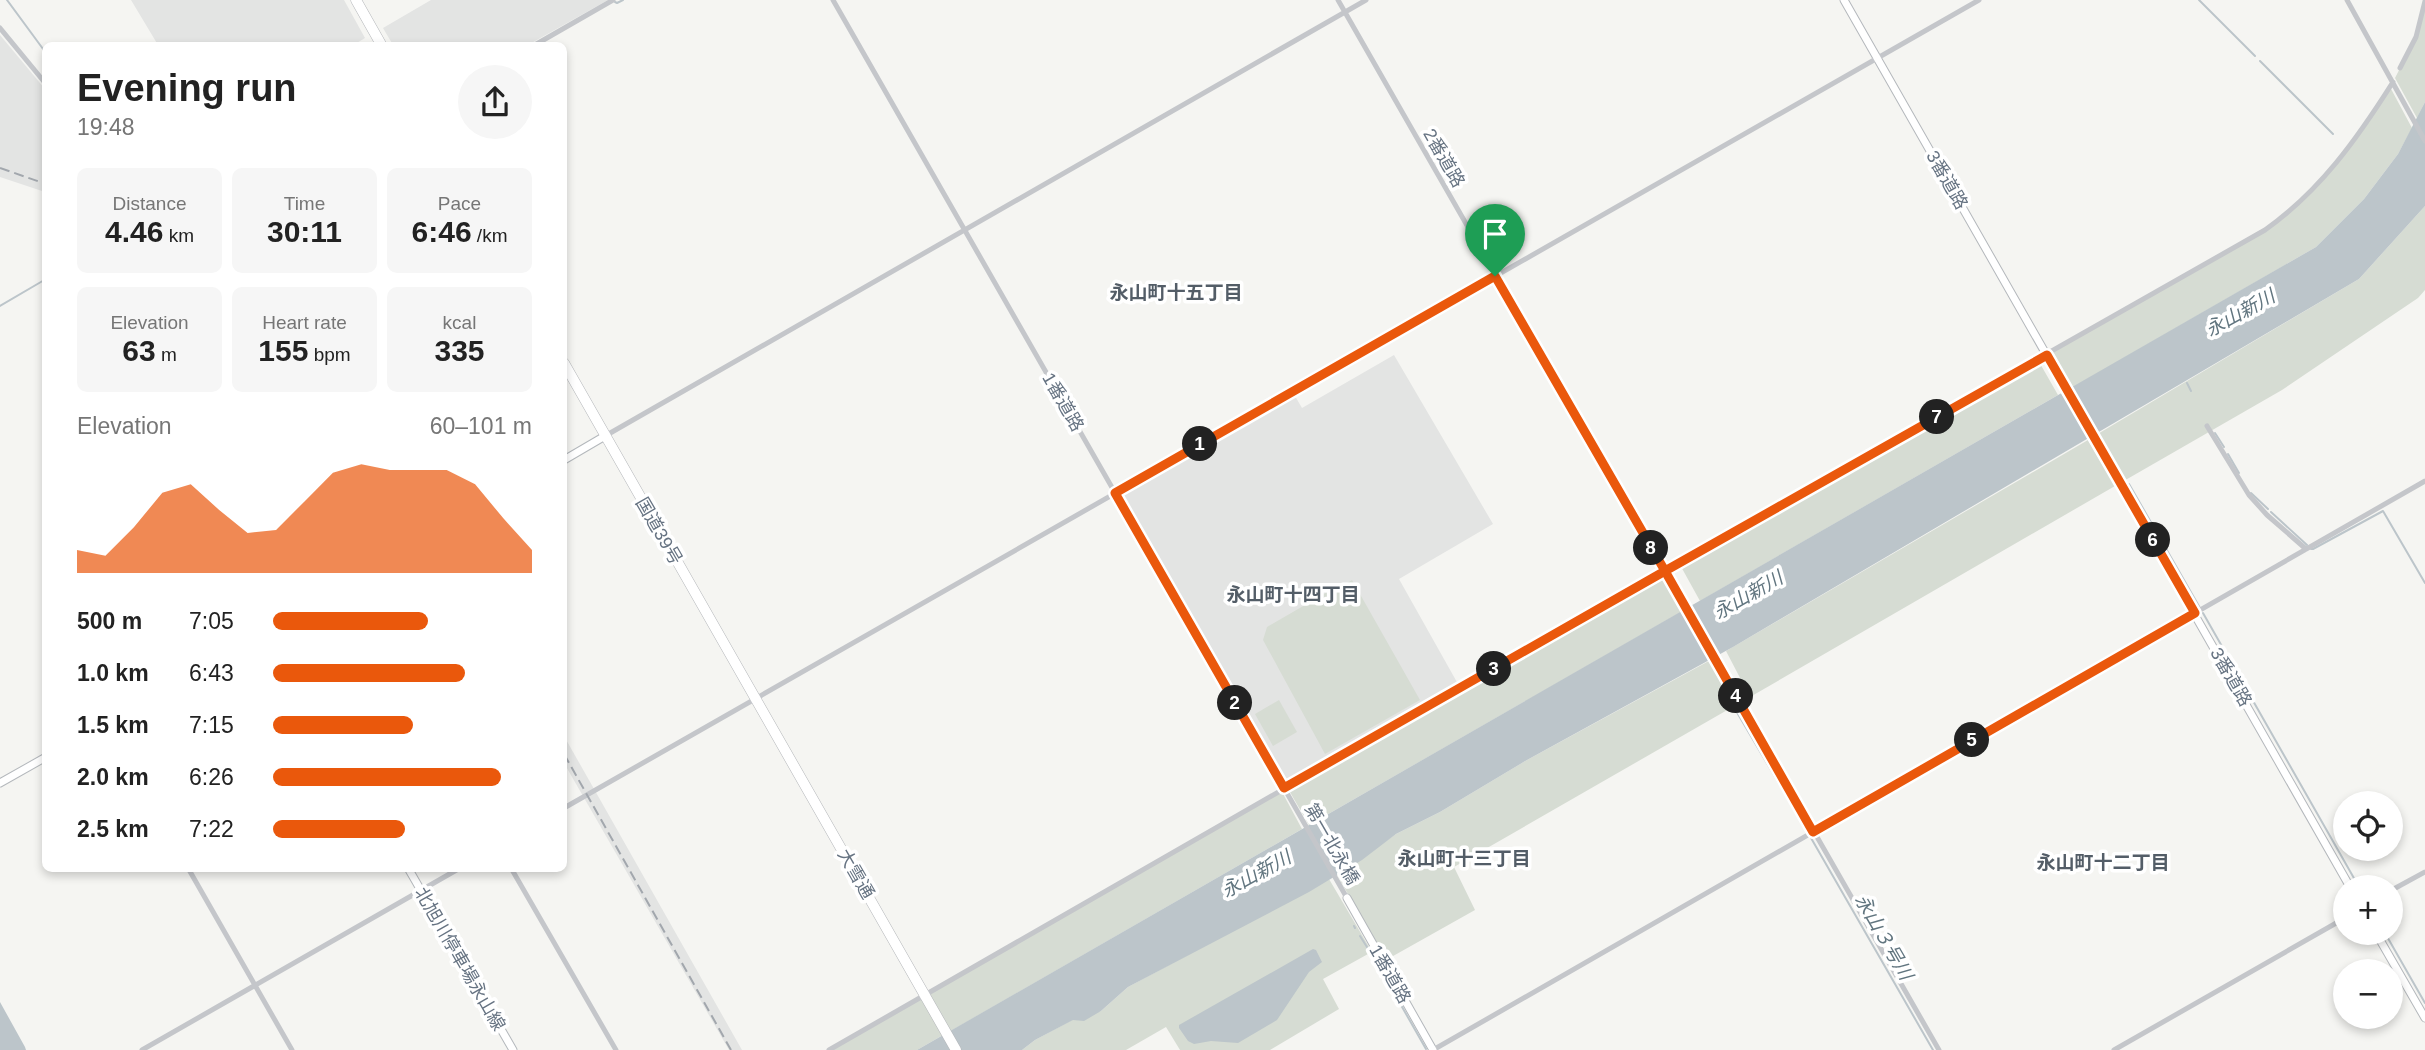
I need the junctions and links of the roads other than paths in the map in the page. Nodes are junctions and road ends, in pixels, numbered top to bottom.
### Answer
1 (356, 0) edge
2 (613, 0) edge
3 (833, 0) edge
4 (1338, 0) edge
5 (1366, 0) edge
6 (1844, 0) edge
7 (1979, 0) edge
8 (2347, 0) edge
9 (2425, 1) edge
10 (1345, 12) junction
11 (0, 28) edge
12 (380, 42) edge
13 (540, 42) edge
14 (1877, 58) junction
15 (2400, 68) dead end
16 (42, 79) edge
17 (2393, 82) junction
18 (2425, 141) edge
19 (965, 230) junction
20 (1495, 276) junction
21 (2048, 357) junction
22 (567, 368) edge
23 (2207, 426) dead end
24 (605, 436) junction
25 (567, 458) edge
26 (2425, 481) edge
27 (1115, 493) junction
28 (2306, 549) junction
29 (1665, 571) junction
30 (2199, 610) junction
31 (755, 699) junction
32 (42, 759) edge
33 (0, 783) edge
34 (1284, 788) junction
35 (1293, 804) joint
36 (567, 806) edge
37 (1813, 832) junction
38 (190, 872) edge
39 (410, 872) edge
40 (453, 872) edge
41 (514, 872) edge
42 (2425, 872) edge
43 (2343, 875) edge
44 (2403, 884) edge
45 (421, 890) junction
46 (1347, 898) joint
47 (2333, 925) edge
48 (2383, 945) edge
49 (255, 985) junction
50 (925, 995) junction
51 (2425, 1018) edge
52 (142, 1050) edge
53 (292, 1050) edge
54 (513, 1050) edge
55 (616, 1050) edge
56 (829, 1050) edge
57 (956, 1050) edge
58 (1433, 1050) edge
59 (1938, 1050) edge
60 (2114, 1050) edge

1 - 12 highway
2 - 13 street
3 - 19 street, 1番道路
4 - 10 street, 2番道路
5 - 10 street
6 - 14 street, 3番道路
7 - 14 street
8 - 17 street
9 - 15 street
10 - 19 street
10 - 20 street, 2番道路
11 - 16 street
14 - 20 street
14 - 21 street, 3番道路
17 - 18 street
17 - 21 street
19 - 24 street
19 - 27 street, 1番道路
20 - 27 street
20 - 29 street, 2番道路
21 - 29 street
21 - 30 street, 3番道路
22 - 24 highway, 国道39号
23 - 28 street
24 - 25 street
24 - 31 highway, 国道39号
26 - 28 street
27 - 31 street
27 - 34 street, 1番道路
28 - 30 street
29 - 34 street
29 - 37 street, 2番道路
30 - 37 street
30 - 43 street, 3番道路
31 - 36 street
31 - 50 highway, 大雪通
32 - 33 street
34 - 35 street, 1番道路
34 - 50 street
35 - 46 street, 第一北永橋
37 - 58 street
37 - 59 street
38 - 49 street
39 - 45 street, 北旭川停車場永山線
40 - 45 street
41 - 55 street
42 - 44 street
45 - 49 street
45 - 54 street, 北旭川停車場永山線
46 - 58 street, 1番道路
47 - 60 street
48 - 51 street
49 - 52 street
49 - 53 street
50 - 56 street
50 - 57 highway, 大雪通

